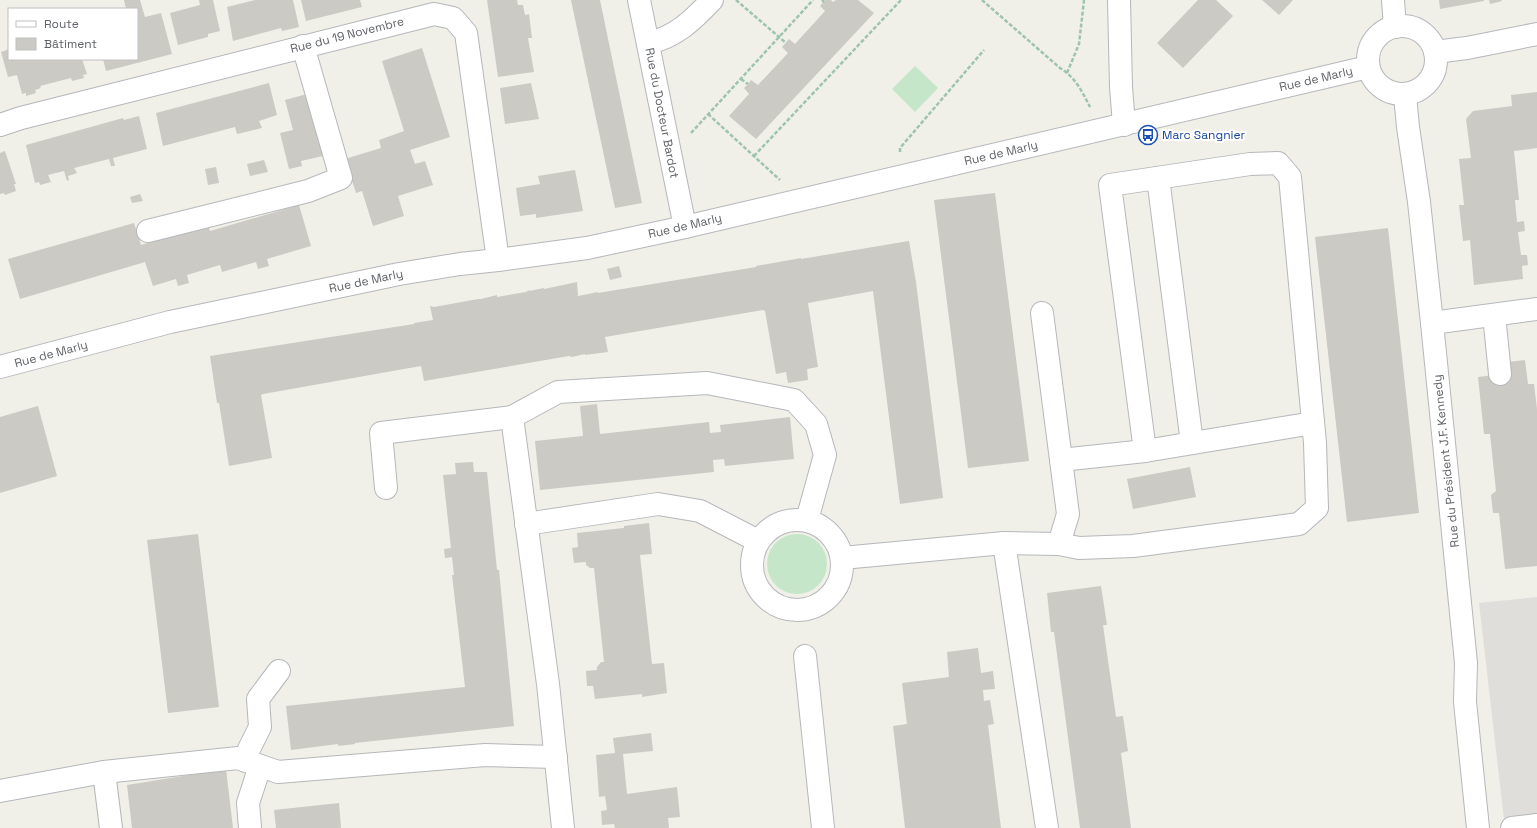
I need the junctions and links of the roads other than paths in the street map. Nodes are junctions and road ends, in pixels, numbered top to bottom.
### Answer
1 (639, 0) edge
2 (712, 0) edge
3 (1119, 0) edge
4 (1393, 0) edge
5 (1395, 27) junction
6 (1537, 34) edge
7 (648, 43) junction
8 (303, 46) junction
9 (1435, 52) junction
10 (1368, 67) junction
11 (1405, 95) junction
12 (0, 125) edge
13 (1124, 125) junction
14 (1158, 178) junction
15 (685, 227) junction
16 (148, 231) dead end
17 (498, 260) junction
18 (1537, 309) edge
19 (1042, 313) dead end
20 (1494, 315) junction
21 (1432, 323) junction
22 (0, 367) edge
23 (1500, 374) dead end
24 (512, 417) junction
25 (1313, 423) junction
26 (1192, 443) junction
27 (1145, 451) junction
28 (1061, 460) junction
29 (386, 488) dead end
30 (807, 520) junction
31 (526, 524) junction
32 (758, 541) junction
33 (1004, 543) junction
34 (1059, 544) junction
35 (842, 558) junction
36 (805, 656) dead end
37 (280, 671) dead end
38 (556, 757) junction
39 (253, 764) junction
40 (104, 772) junction
41 (0, 791) edge
42 (1537, 825) edge
43 (111, 828) edge
44 (250, 828) edge
45 (563, 828) edge
46 (823, 828) edge
47 (1047, 828) edge
48 (1478, 828) edge
49 (1512, 828) edge

1 - 7 street, Rue du Docteur Bardot
2 - 7 street
3 - 13 street
4 - 5 street
5 - 9 street
5 - 10 street
6 - 9 street
7 - 15 street, Rue du Docteur Bardot
8 - 12 street, Rue du 19 Novembre
8 - 16 street
8 - 17 street, Rue du 19 Novembre
9 - 11 street
10 - 11 street
10 - 13 street, Rue de Marly
11 - 21 street, Rue du Président J.F. Kennedy
13 - 15 street, Rue de Marly
14 - 25 street
14 - 26 street
14 - 27 street
15 - 17 street, Rue de Marly
17 - 22 street, Rue de Marly
18 - 20 street
19 - 28 street
20 - 21 street
20 - 23 street
21 - 48 street, Rue du Président J.F. Kennedy
24 - 29 street
24 - 30 street
24 - 31 street
25 - 26 street
25 - 34 street
26 - 27 street
27 - 28 street
28 - 34 street
30 - 32 street
30 - 35 street
31 - 32 street
31 - 38 street
32 - 35 street
33 - 34 street
33 - 35 street
33 - 47 street
36 - 46 street
37 - 39 street
38 - 39 street
38 - 45 street
39 - 40 street
39 - 44 street
40 - 41 street
40 - 43 street
42 - 49 street

